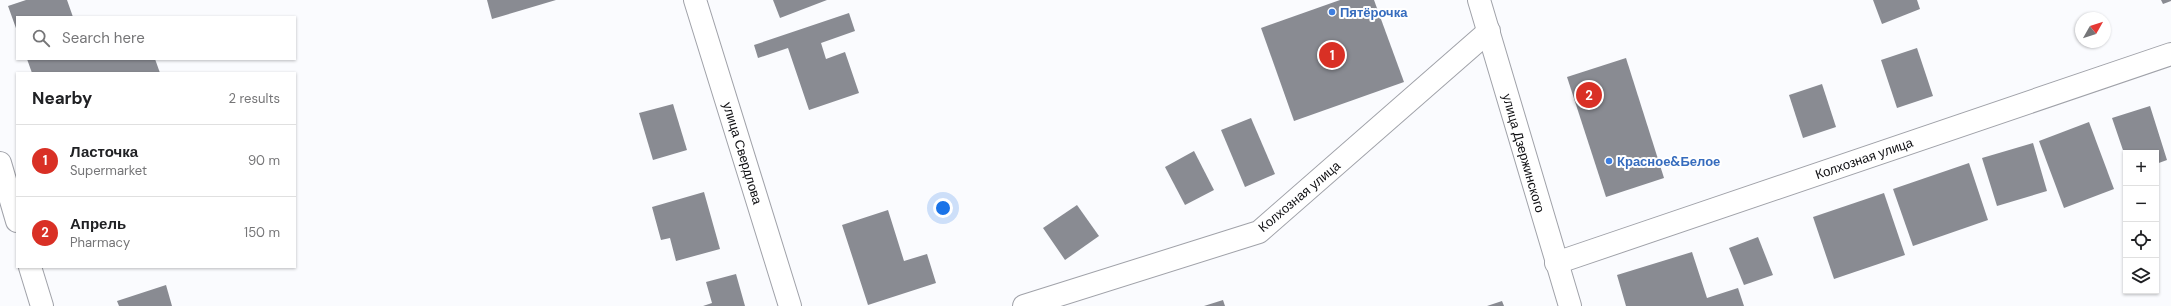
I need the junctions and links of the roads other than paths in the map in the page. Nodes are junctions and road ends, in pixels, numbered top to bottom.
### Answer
1 (695, 0) edge
2 (1479, 0) edge
3 (1489, 31) junction
4 (2171, 54) edge
5 (0, 163) edge
6 (16, 218) edge
7 (1556, 263) junction
8 (30, 268) edge
9 (42, 306) edge
10 (790, 306) edge
11 (1024, 306) edge
12 (1570, 306) edge

1 - 10 street, улица Свердлова
2 - 3 street, улица Дзержинского
3 - 7 street, улица Дзержинского
3 - 11 street, Колхозная улица
4 - 7 street, Колхозная улица
5 - 6 street
7 - 12 street, улица Дзержинского
8 - 9 street

